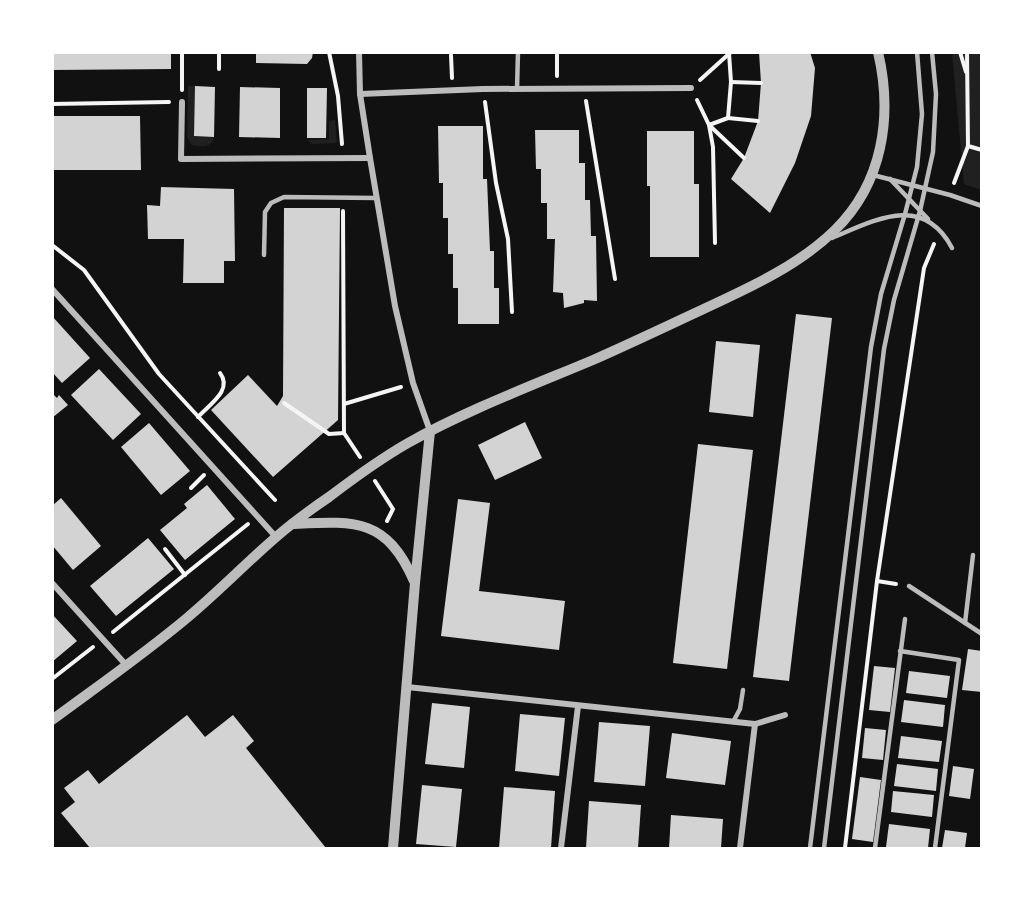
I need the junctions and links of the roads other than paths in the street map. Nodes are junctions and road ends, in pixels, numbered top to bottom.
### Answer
1 (359, 52) edge
2 (518, 52) edge
3 (878, 52) edge
4 (917, 52) edge
5 (932, 52) edge
6 (691, 87) road end
7 (517, 89) junction
8 (360, 94) junction
9 (182, 102) road end
10 (370, 158) junction
11 (873, 175) junction
12 (890, 179) junction
13 (913, 185) junction
14 (926, 189) junction
15 (376, 198) junction
16 (909, 200) junction
17 (981, 206) edge
18 (920, 211) junction
19 (905, 214) junction
20 (918, 217) junction
21 (930, 222) junction
22 (821, 242) junction
23 (952, 248) dead end
24 (264, 255) dead end
25 (52, 289) edge
26 (430, 431) junction
27 (292, 524) junction
28 (276, 537) junction
29 (973, 555) dead end
30 (52, 583) edge
31 (415, 583) junction
32 (909, 586) road end
33 (904, 619) dead end
34 (965, 623) junction
35 (981, 634) edge
36 (900, 651) junction
37 (127, 666) junction
38 (407, 687) junction
39 (743, 690) dead end
40 (578, 706) junction
41 (785, 715) dead end
42 (52, 720) edge
43 (733, 722) junction
44 (755, 724) junction
45 (393, 849) edge
46 (561, 849) edge
47 (740, 849) edge
48 (810, 849) edge
49 (824, 849) edge
50 (875, 849) edge
51 (935, 849) edge

1 - 8 street
2 - 7 lane
3 - 11 street
4 - 13 lane
5 - 14 lane
6 - 7 street
7 - 8 street
8 - 10 street
9 - 10 street
10 - 15 street
11 - 12 lane
11 - 22 street
12 - 13 lane
12 - 16 lane
13 - 14 lane
13 - 16 lane
14 - 17 lane
14 - 18 lane
15 - 24 lane
15 - 26 street
16 - 18 lane
16 - 19 lane
18 - 20 lane
18 - 21 lane
19 - 20 lane
19 - 22 lane
19 - 48 lane
20 - 21 lane
20 - 49 lane
21 - 23 lane
22 - 26 street
25 - 28 street
26 - 27 street
26 - 31 street
27 - 28 street
27 - 31 street
28 - 37 street
29 - 34 lane
30 - 37 street
31 - 38 street
32 - 34 lane
33 - 36 lane
34 - 35 lane
36 - 50 lane
36 - 51 lane
37 - 42 street
38 - 40 street
38 - 45 street
39 - 43 lane
40 - 43 street
40 - 46 street
41 - 44 street
43 - 44 street
44 - 47 street

